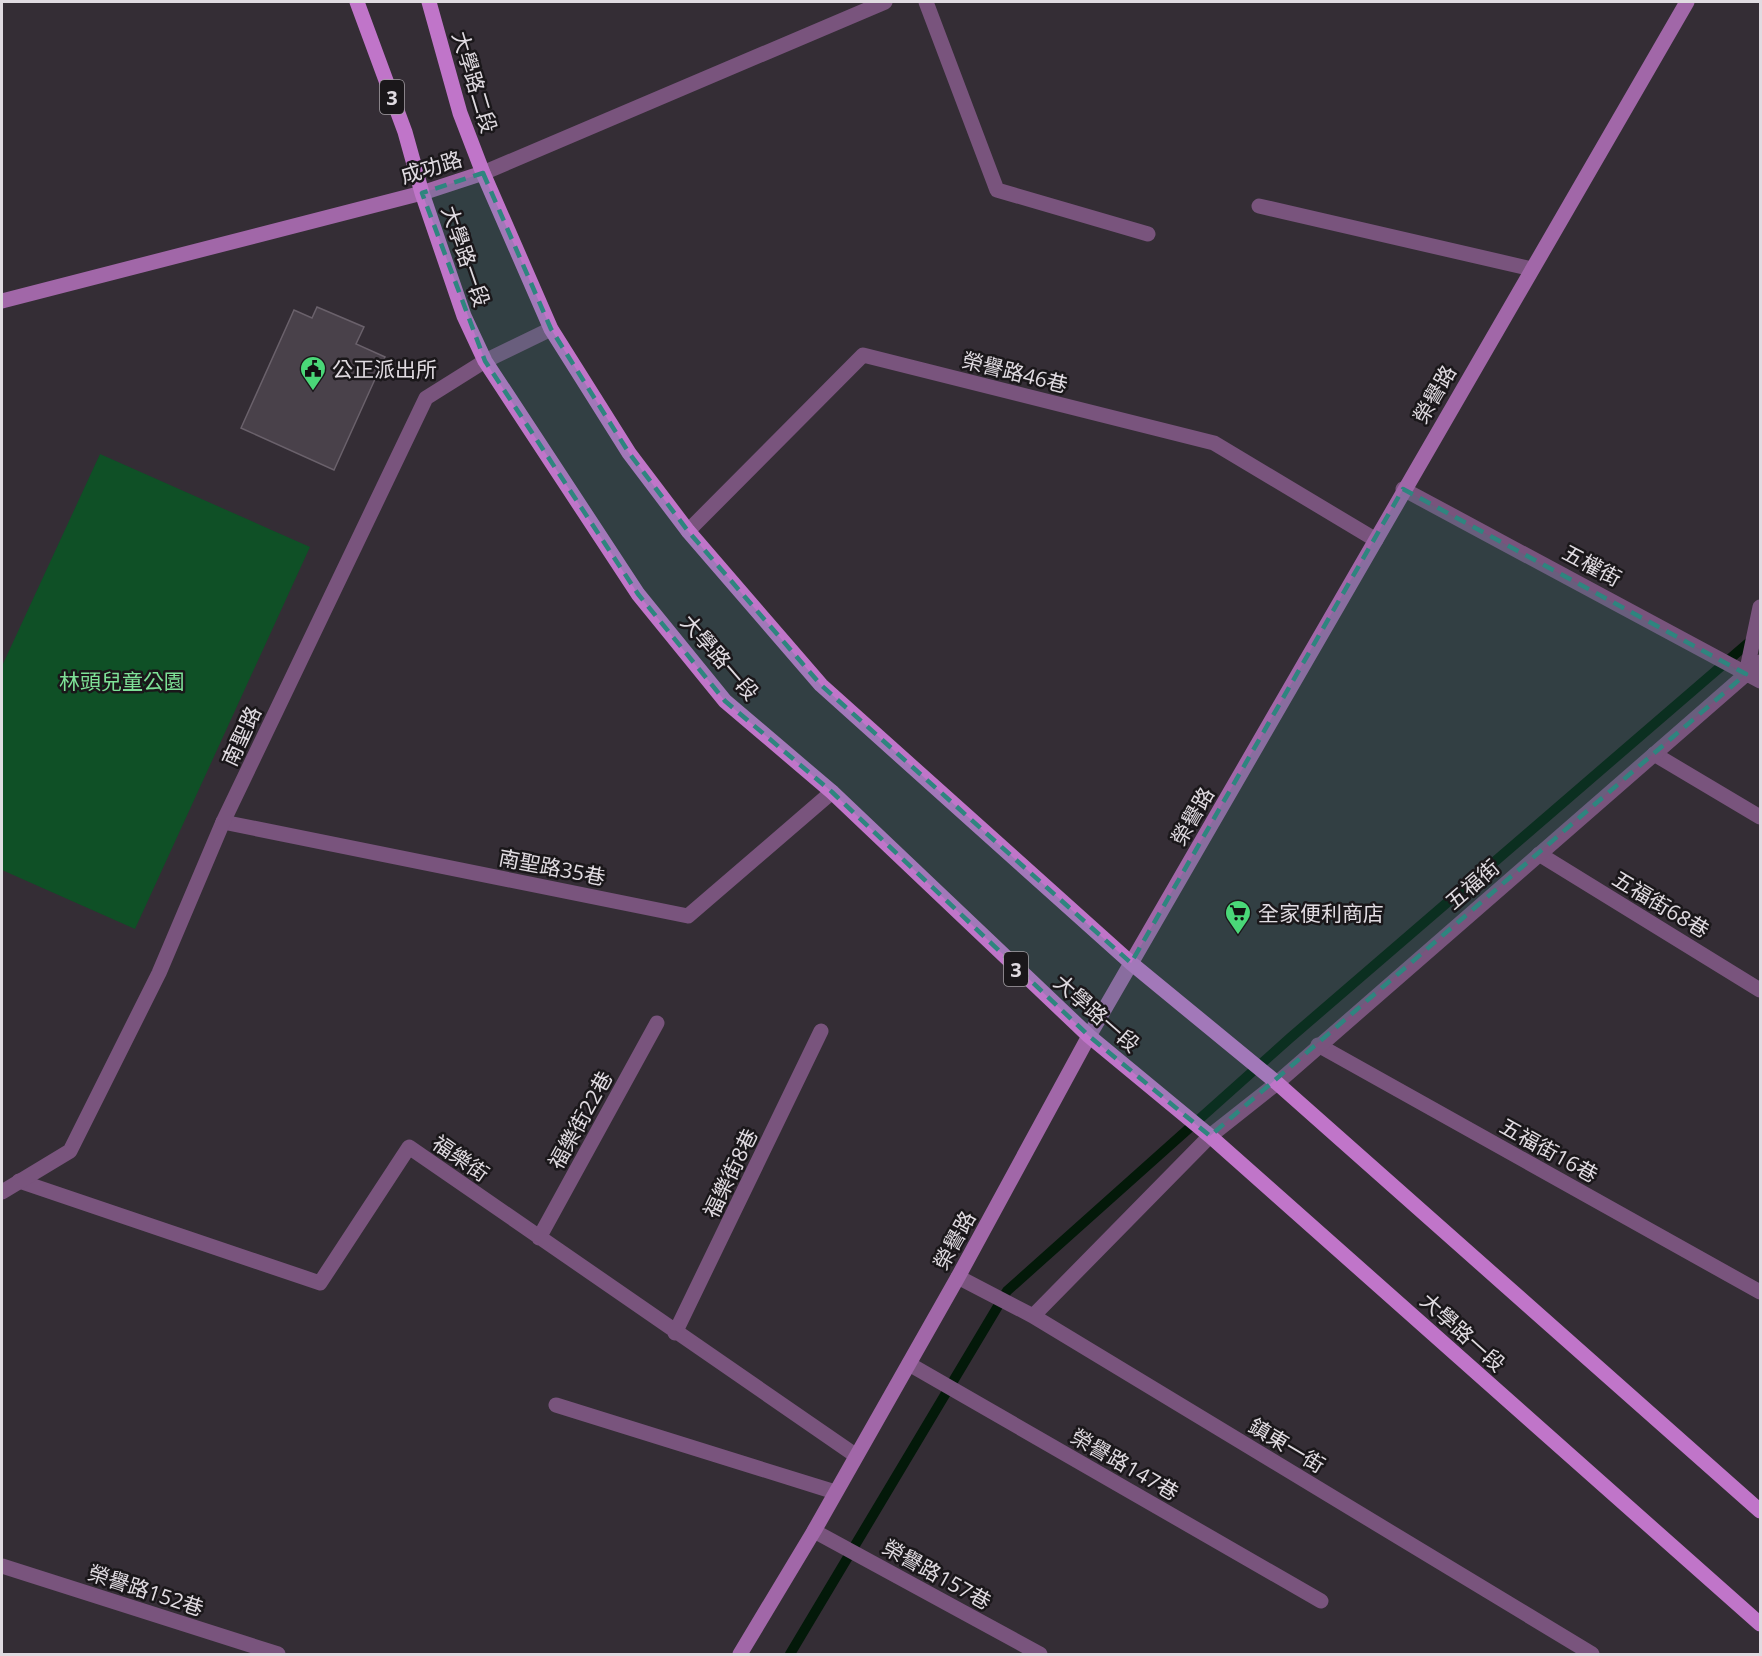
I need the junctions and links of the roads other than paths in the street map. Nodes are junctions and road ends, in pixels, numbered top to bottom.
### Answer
1 (357, 2) edge
2 (429, 2) edge
3 (885, 2) edge
4 (926, 2) edge
5 (1687, 2) edge
6 (483, 173) junction
7 (422, 193) junction
8 (1259, 206) dead end
9 (1148, 234) dead end
10 (1532, 269) junction
11 (2, 301) edge
12 (551, 329) junction
13 (485, 361) junction
14 (1403, 489) junction
15 (688, 531) junction
16 (1376, 540) junction
17 (1759, 612) edge
18 (1761, 662) edge
19 (1746, 674) junction
20 (1761, 681) edge
21 (1654, 754) junction
22 (832, 792) junction
23 (1761, 817) edge
24 (223, 822) junction
25 (1539, 854) junction
26 (1131, 963) junction
27 (1761, 990) edge
28 (657, 1023) dead end
29 (821, 1031) dead end
30 (1089, 1036) junction
31 (1318, 1045) junction
32 (1276, 1083) junction
33 (1210, 1136) junction
34 (19, 1181) junction
35 (2, 1192) edge
36 (539, 1238) junction
37 (958, 1277) junction
38 (1761, 1293) edge
39 (1033, 1316) junction
40 (675, 1333) junction
41 (909, 1364) junction
42 (556, 1405) dead end
43 (855, 1455) junction
44 (835, 1492) junction
45 (1761, 1511) edge
46 (814, 1531) junction
47 (2, 1566) edge
48 (1321, 1600) dead end
49 (1761, 1624) edge
50 (278, 1654) edge
51 (740, 1654) edge
52 (1040, 1654) edge
53 (1592, 1654) edge

1 - 7 main road, 3
2 - 6 main road, 大學路二段
3 - 6 street, 成功路
4 - 9 street
5 - 10 street, 榮譽路
6 - 7 street, 成功路
6 - 12 main road
7 - 11 street, 成功路
7 - 13 main road, 大學路一段 / 3
8 - 10 street
10 - 14 street, 榮譽路
12 - 13 street, 南聖路
12 - 15 main road
13 - 22 main road, 大學路一段 / 3
13 - 24 street, 南聖路
14 - 16 street, 榮譽路
14 - 19 street, 五權街
15 - 16 street, 榮譽路46巷
15 - 26 main road
16 - 26 street, 榮譽路
17 - 19 street
18 - 19 street, 五福街
19 - 20 street, 五權街
19 - 21 street, 五福街
21 - 23 street
21 - 25 street, 五福街
22 - 24 street, 南聖路35巷
22 - 30 main road, 大學路一段 / 3
24 - 34 street, 南聖路
25 - 27 street, 五福街68巷
25 - 31 street, 五福街
26 - 30 street, 榮譽路
26 - 32 main road
28 - 36 street, 福樂街22巷
29 - 40 street, 福樂街8巷
30 - 33 main road, 大學路一段 / 3
30 - 37 street, 榮譽路
31 - 32 street, 五福街
31 - 38 street, 五福街16巷
32 - 33 street, 五福街
32 - 45 main road
33 - 39 street, 五福街
33 - 49 main road, 大學路一段 / 3
34 - 35 street, 南聖路
34 - 36 street, 福樂街
36 - 40 street, 福樂街
37 - 39 street, 鎮東一街
37 - 41 street, 榮譽路
39 - 53 street, 鎮東一街
40 - 43 street, 福樂街
41 - 43 street, 榮譽路
41 - 48 street, 榮譽路147巷
42 - 44 street
43 - 44 street, 榮譽路
44 - 46 street, 榮譽路
46 - 51 street, 榮譽路
46 - 52 street, 榮譽路157巷
47 - 50 street, 榮譽路152巷

